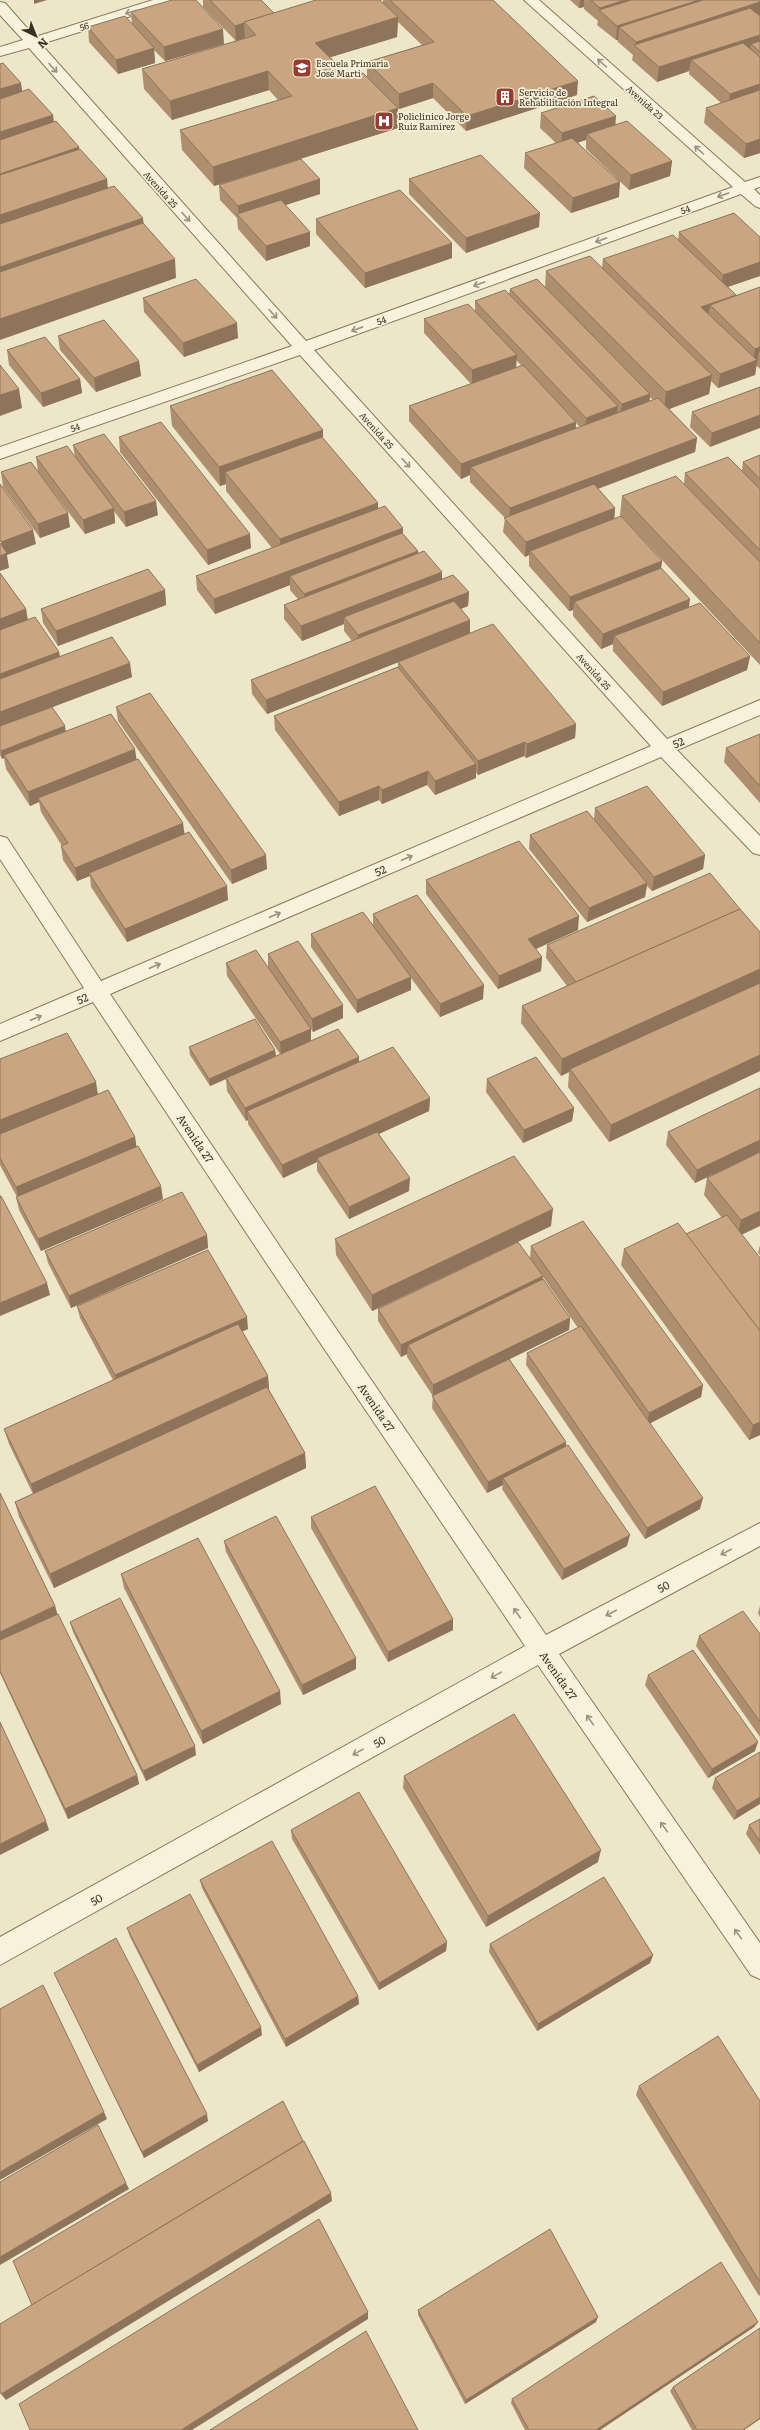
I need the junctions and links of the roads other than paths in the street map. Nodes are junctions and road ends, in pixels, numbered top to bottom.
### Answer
1 (168, 0) edge
2 (531, 0) edge
3 (0, 6) edge
4 (30, 43) junction
5 (0, 52) edge
6 (760, 182) edge
7 (742, 188) junction
8 (760, 203) edge
9 (303, 348) junction
10 (0, 453) edge
11 (760, 707) edge
12 (664, 748) junction
13 (0, 843) edge
14 (760, 848) edge
15 (96, 992) junction
16 (0, 1033) edge
17 (760, 1534) edge
18 (542, 1650) junction
19 (0, 1952) edge
20 (760, 1966) edge

1 -> 4 street, 56
7 -> 2 street, Avenida 23
3 - 4 street, Avenida 25
4 - 5 street, 56
4 -> 9 street, Avenida 25
6 - 7 street, 54
7 - 8 street, Avenida 23
7 -> 9 street, 54
9 - 10 street, 54
9 -> 12 street, Avenida 25
11 - 12 street, 52
12 - 14 street, Avenida 25
15 -> 12 street, 52
13 - 15 street, Avenida 27
16 -> 15 street, 52
18 -> 15 street, Avenida 27
17 -> 18 street, 50
18 -> 19 street, 50
20 -> 18 street, Avenida 27

